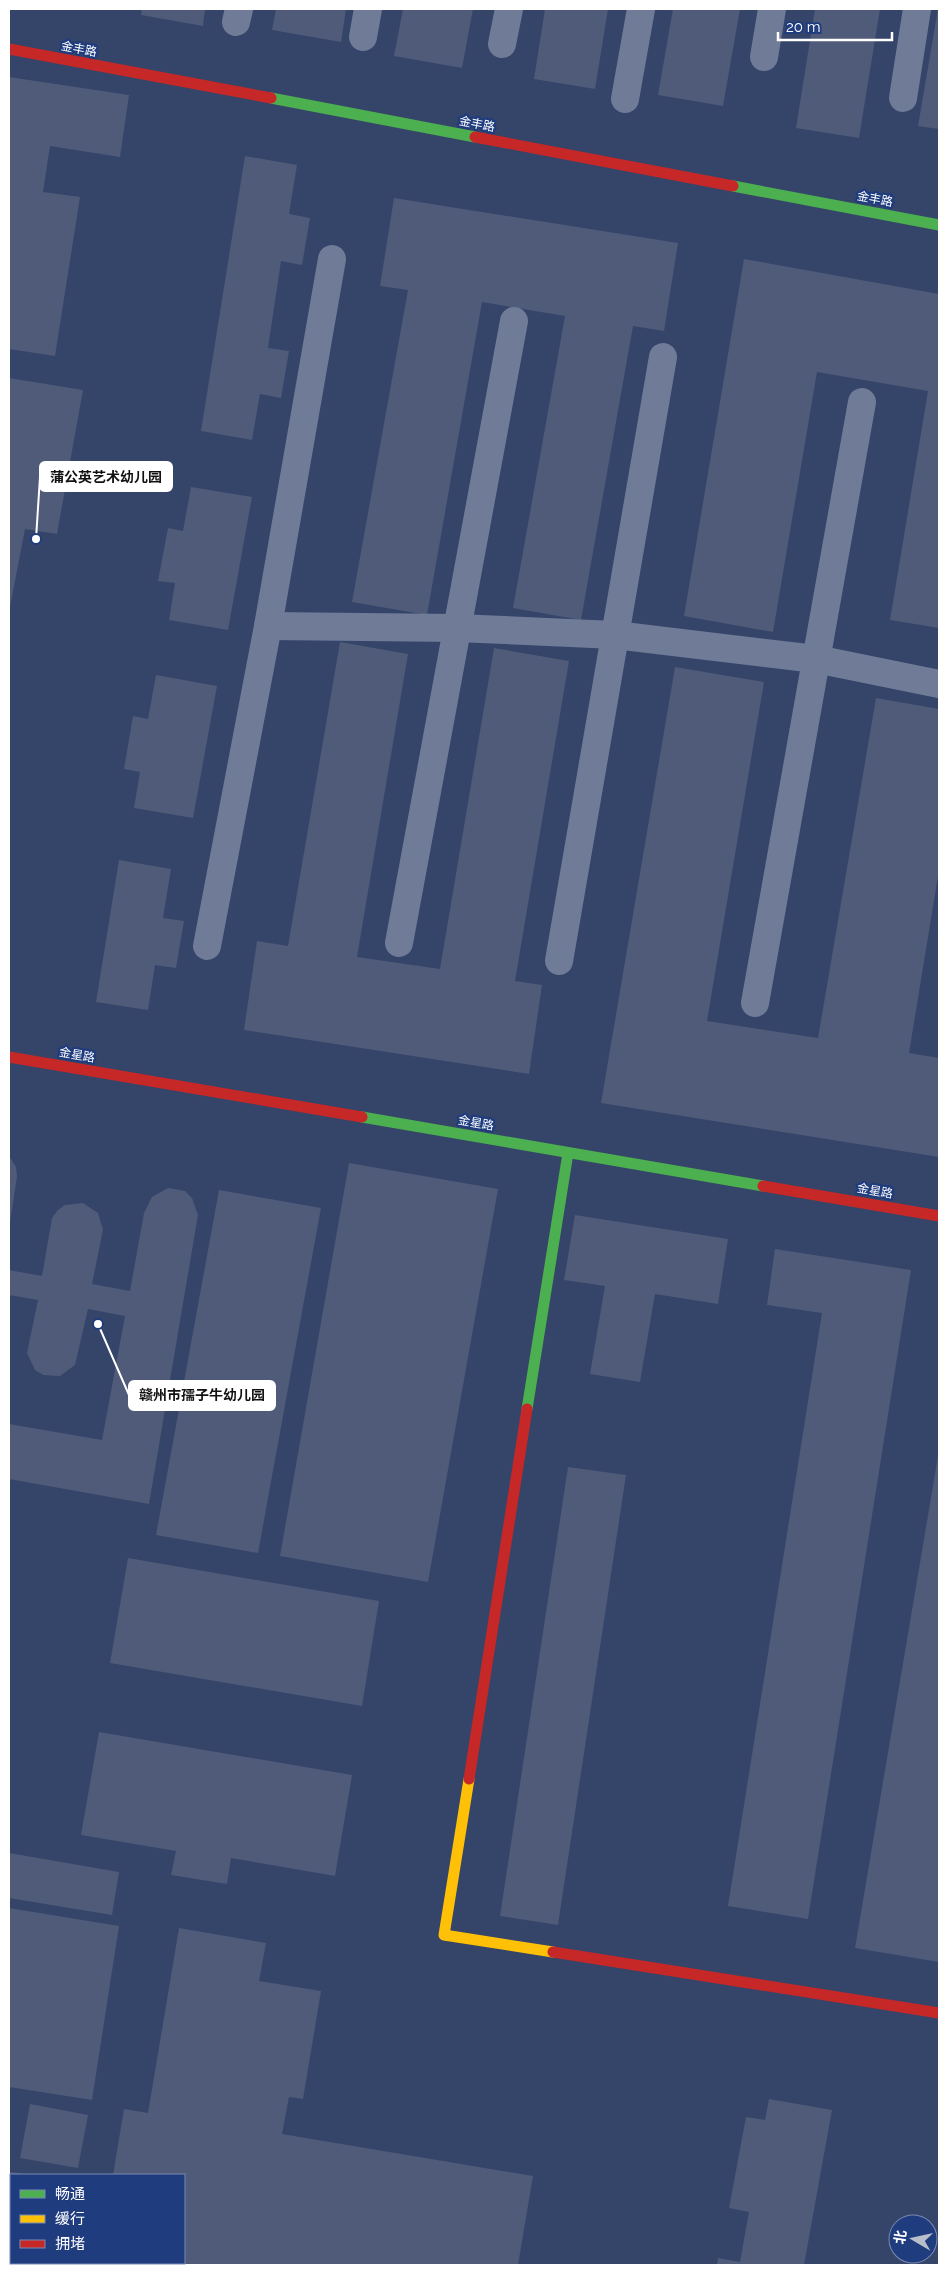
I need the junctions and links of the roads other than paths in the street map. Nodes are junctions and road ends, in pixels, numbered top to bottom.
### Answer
1 (368, 9) edge
2 (509, 9) edge
3 (641, 9) edge
4 (772, 9) edge
5 (917, 9) edge
6 (363, 37) dead end
7 (502, 44) dead end
8 (9, 49) edge
9 (764, 56) dead end
10 (903, 98) dead end
11 (625, 99) dead end
12 (939, 225) edge
13 (332, 259) dead end
14 (514, 321) dead end
15 (663, 358) dead end
16 (862, 402) dead end
17 (268, 626) junction
18 (457, 628) junction
19 (615, 635) junction
20 (816, 658) junction
21 (939, 684) edge
22 (399, 943) dead end
23 (206, 946) dead end
24 (559, 961) dead end
25 (755, 1003) dead end
26 (9, 1057) edge
27 (568, 1153) junction
28 (939, 1216) edge
29 (939, 2013) edge

1 - 6 street
2 - 7 street
3 - 11 street
4 - 9 street
5 - 10 street
8 - 12 street, 金丰路
13 - 17 street
14 - 18 street
15 - 19 street
16 - 20 street
17 - 18 street
17 - 23 street
18 - 19 street
18 - 22 street
19 - 20 street
19 - 24 street
20 - 21 street
20 - 25 street
26 - 27 street, 金星路
27 - 28 street, 金星路
27 - 29 street

